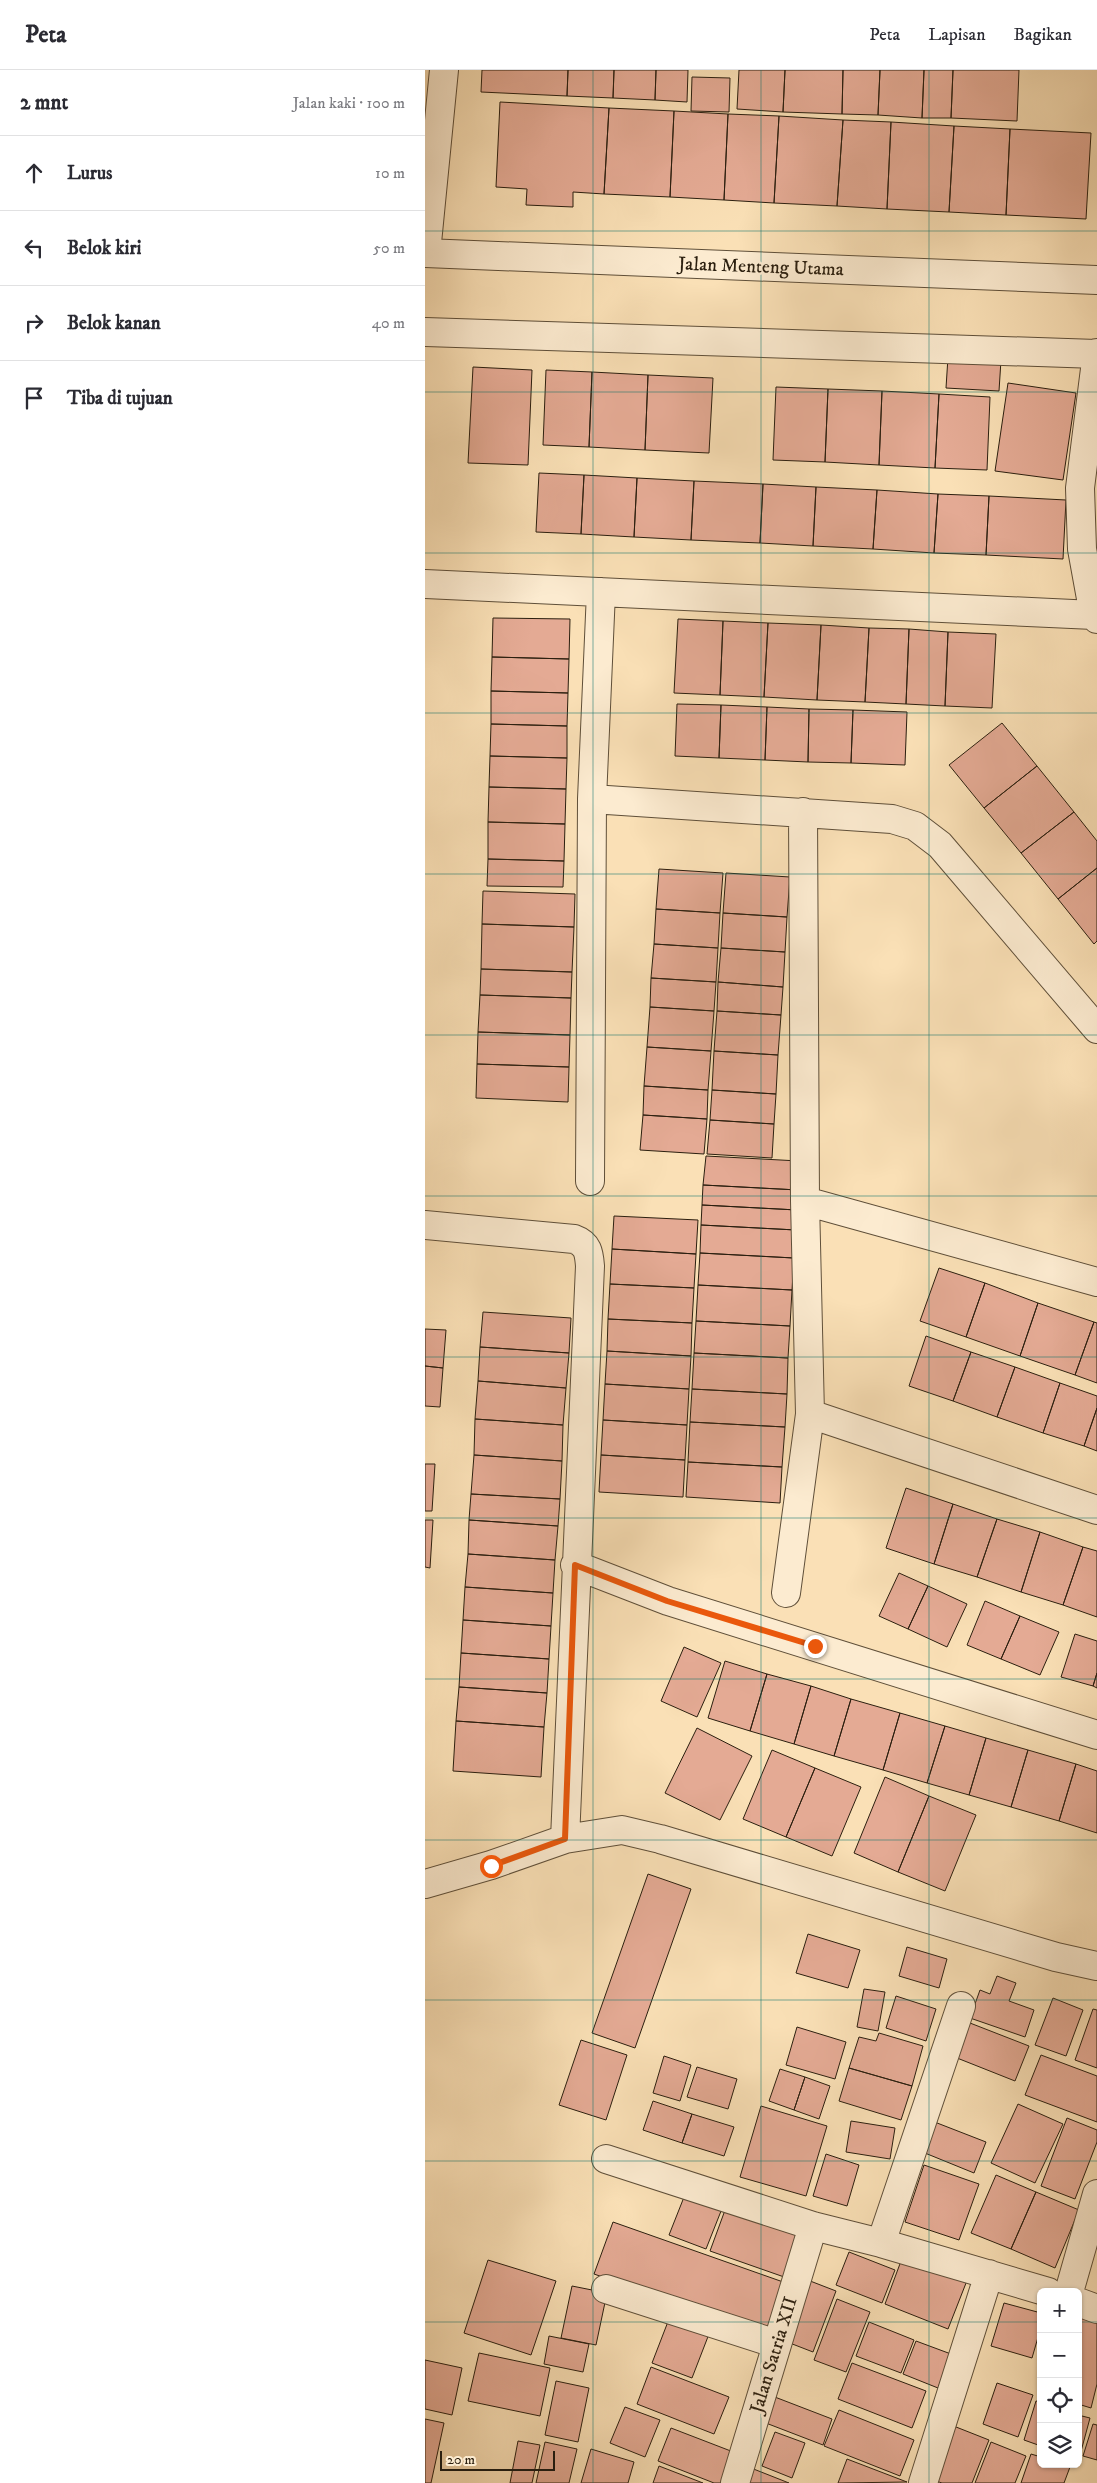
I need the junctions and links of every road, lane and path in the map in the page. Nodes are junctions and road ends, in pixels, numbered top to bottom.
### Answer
1 (444, 70) edge
2 (425, 253) edge
3 (1097, 280) edge
4 (425, 332) edge
5 (1097, 354) edge
6 (425, 584) edge
7 (601, 592) junction
8 (1096, 617) edge
9 (592, 798) junction
10 (803, 812) junction
11 (1097, 1029) edge
12 (590, 1181) dead end
13 (805, 1202) junction
14 (425, 1225) edge
15 (1097, 1282) edge
16 (810, 1414) junction
17 (1097, 1510) edge
18 (575, 1565) junction
19 (786, 1594) dead end
20 (1097, 1735) edge
21 (565, 1839) junction
22 (425, 1884) edge
23 (1097, 1966) edge
24 (961, 2006) dead end
25 (607, 2159) dead end
26 (1097, 2194) edge
27 (813, 2226) junction
28 (881, 2243) junction
29 (989, 2274) junction
30 (1070, 2288) edge
31 (606, 2289) dead end
32 (1037, 2289) edge
33 (1082, 2303) edge
34 (1097, 2309) edge
35 (777, 2344) junction
36 (735, 2483) edge
37 (923, 2483) edge

1 - 2 street
2 - 3 street, Jalan Menteng Utama
4 - 5 street
5 - 8 street
6 - 7 street
7 - 8 street
7 - 9 street
9 - 10 street
9 - 12 street
10 - 11 street
10 - 13 street
13 - 15 street
13 - 16 street
14 - 18 street
16 - 17 street
16 - 19 street
18 - 20 street
18 - 21 street
21 - 22 street
21 - 23 street
24 - 28 street
25 - 27 street
26 - 30 street
27 - 28 street
27 - 35 street, Jalan Satria XII
28 - 29 street
29 - 32 street
29 - 37 street
31 - 35 street
33 - 34 street
35 - 36 street, Jalan Satria XII

